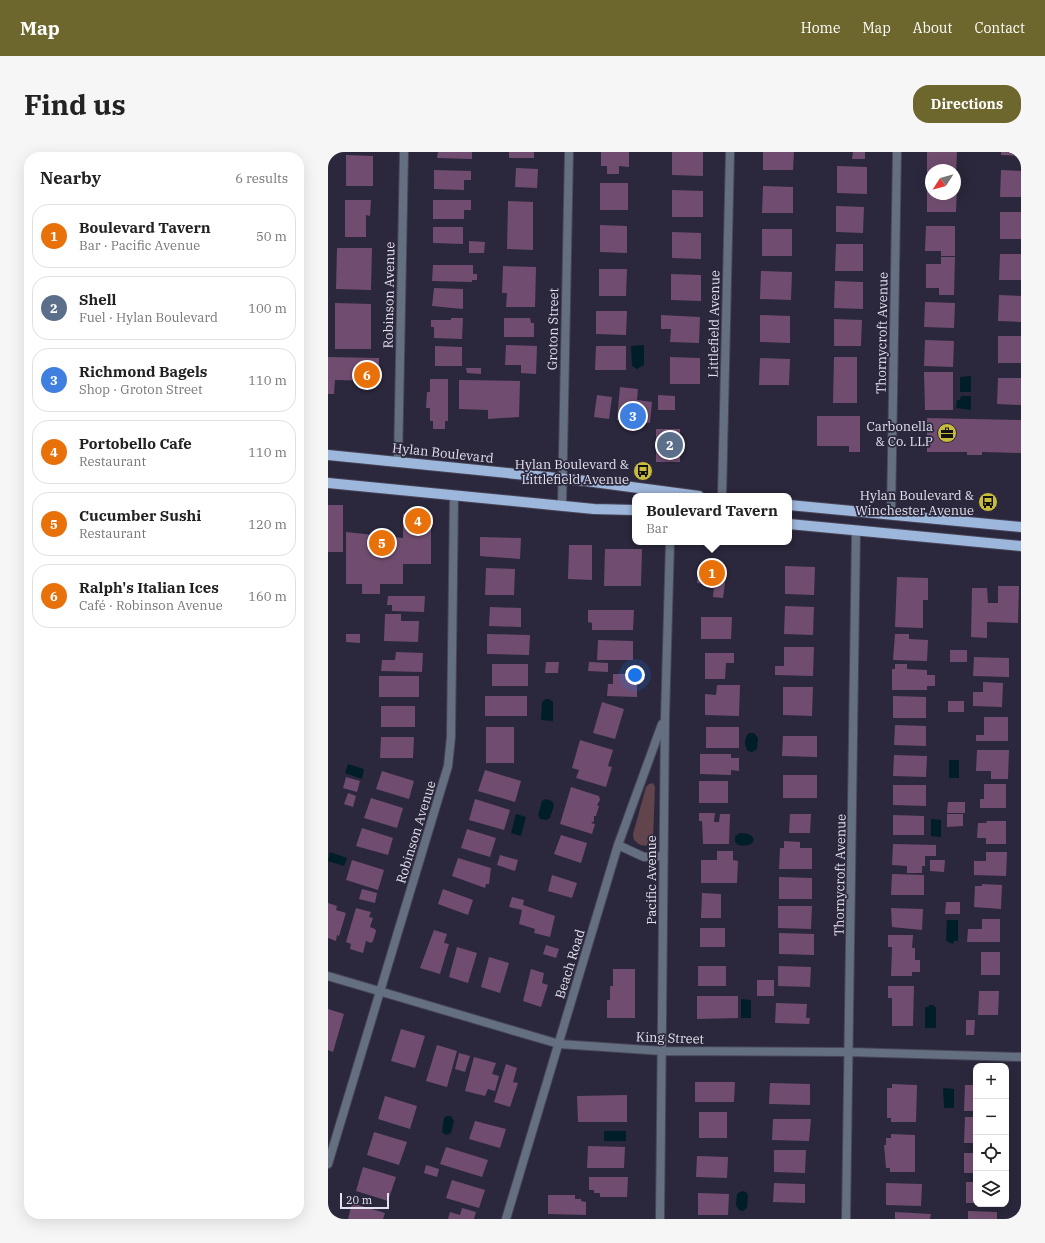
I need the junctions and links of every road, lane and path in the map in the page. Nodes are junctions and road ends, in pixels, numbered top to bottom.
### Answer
1 (404, 152) edge
2 (569, 152) edge
3 (730, 152) edge
4 (896, 152) edge
5 (328, 455) edge
6 (398, 462) junction
7 (563, 479) junction
8 (328, 483) edge
9 (675, 493) edge
10 (722, 493) edge
11 (454, 496) junction
12 (792, 505) edge
13 (562, 506) junction
14 (632, 510) edge
15 (891, 515) junction
16 (792, 524) edge
17 (1021, 527) edge
18 (856, 531) junction
19 (670, 545) edge
20 (1021, 546) edge
21 (665, 718) junction
22 (618, 845) junction
23 (664, 856) junction
24 (328, 976) edge
25 (380, 992) junction
26 (559, 1044) junction
27 (662, 1051) junction
28 (849, 1052) junction
29 (1021, 1057) edge
30 (328, 1164) edge
31 (506, 1219) edge
32 (660, 1219) edge
33 (846, 1219) edge

1 - 6 street, Robinson Avenue
2 - 7 street, Groton Street
3 - 10 street, Littlefield Avenue
4 - 15 street, Thornycroft Avenue
5 - 6 main road, Hylan Boulevard
6 - 7 main road, Hylan Boulevard
7 - 9 main road, Hylan Boulevard
7 - 13 street, Groton Street
8 - 11 main road
11 - 13 main road
11 - 25 street, Robinson Avenue
12 - 15 main road
13 - 14 main road
15 - 17 main road
16 - 18 main road
18 - 20 main road
18 - 28 street, Thornycroft Avenue
19 - 21 street, Pacific Avenue
21 - 22 street, Beach Road
21 - 23 street, Pacific Avenue
22 - 23 street
22 - 26 street, Beach Road
23 - 27 street, Pacific Avenue
24 - 25 street, King Street
25 - 26 street, King Street
25 - 30 street, Robinson Avenue
26 - 27 street, King Street
26 - 31 street, Beach Road
27 - 28 street, King Street
27 - 32 street, Pacific Avenue
28 - 29 street, King Street
28 - 33 street, Thornycroft Avenue

